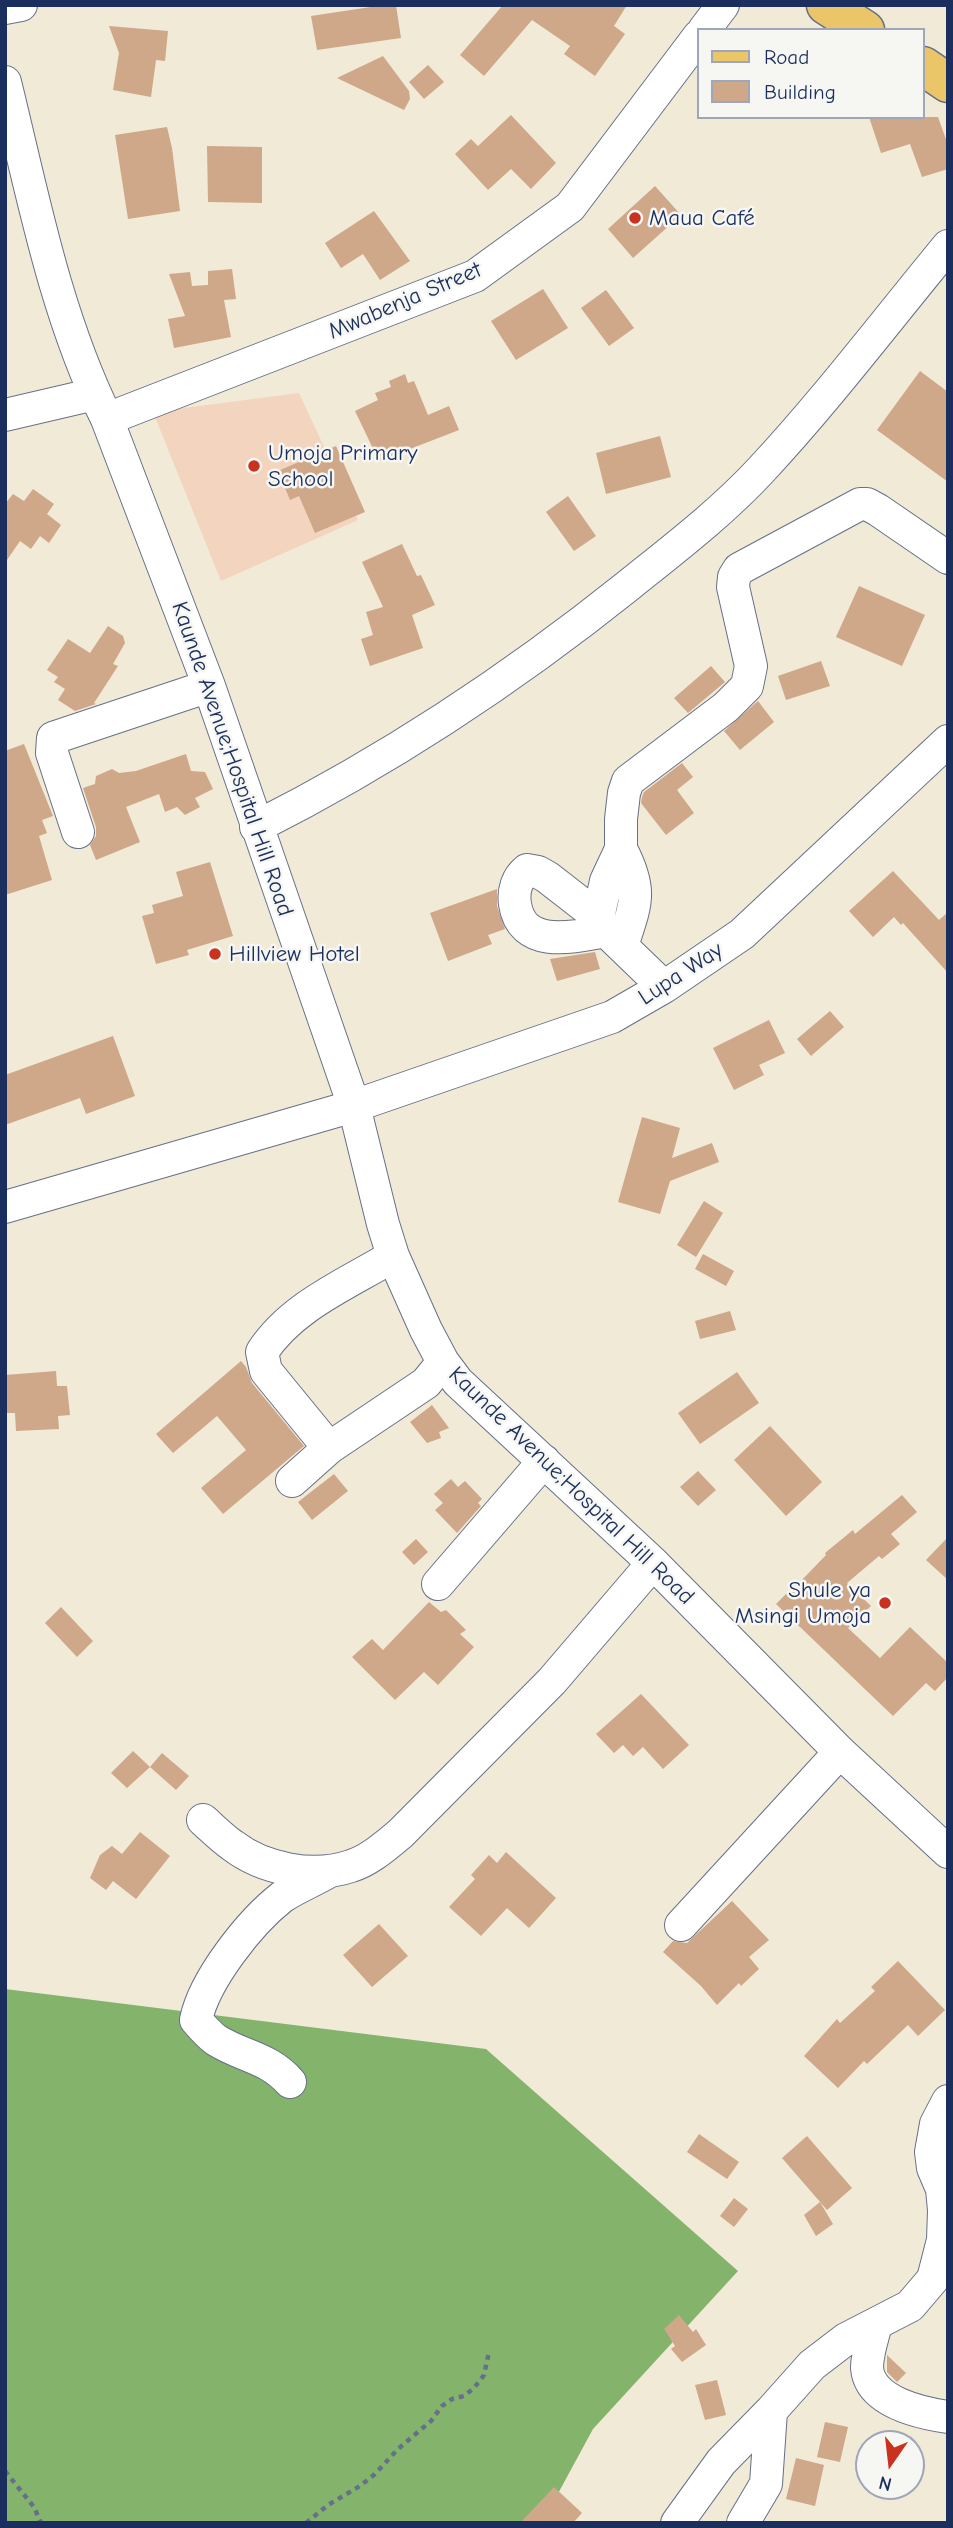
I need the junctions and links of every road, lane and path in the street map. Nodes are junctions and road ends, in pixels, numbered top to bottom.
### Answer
1 (21, 5) edge
2 (723, 5) edge
3 (826, 5) edge
4 (5, 8) edge
5 (706, 28) edge
6 (862, 28) edge
7 (698, 37) edge
8 (925, 67) edge
9 (5, 82) edge
10 (948, 83) edge
11 (948, 246) edge
12 (101, 407) junction
13 (5, 415) edge
14 (948, 558) edge
15 (209, 686) junction
16 (948, 741) edge
17 (256, 827) junction
18 (78, 832) dead end
19 (664, 987) junction
20 (354, 1106) junction
21 (5, 1207) edge
22 (393, 1256) junction
23 (443, 1362) junction
24 (330, 1448) junction
25 (544, 1461) junction
26 (292, 1481) dead end
27 (653, 1563) junction
28 (438, 1584) dead end
29 (840, 1752) junction
30 (203, 1820) dead end
31 (948, 1852) edge
32 (331, 1870) junction
33 (681, 1925) dead end
34 (290, 2082) dead end
35 (948, 2101) edge
36 (876, 2324) junction
37 (489, 2352) dead end
38 (771, 2411) junction
39 (948, 2417) edge
40 (5, 2471) edge
41 (41, 2523) edge
42 (306, 2523) edge
43 (677, 2523) edge
44 (743, 2523) edge

1 - 4 street
2 - 5 street
3 - 6 main road
7 - 12 street, Mwabenja Street
8 - 10 main road
9 - 12 street, Kaunde Avenue;Hospital Hill Road
11 - 17 street
12 - 13 street, Mwabenja Street
12 - 15 street, Kaunde Avenue;Hospital Hill Road
14 - 19 street
15 - 17 street, Kaunde Avenue;Hospital Hill Road
15 - 18 street
16 - 19 street, Lupa Way
17 - 20 street, Kaunde Avenue;Hospital Hill Road
19 - 20 street, Lupa Way
20 - 21 street, Lupa Way
20 - 22 street, Kaunde Avenue;Hospital Hill Road
22 - 23 street, Kaunde Avenue;Hospital Hill Road
22 - 24 street
23 - 24 street
23 - 25 street, Kaunde Avenue;Hospital Hill Road
24 - 26 street
25 - 27 street, Kaunde Avenue;Hospital Hill Road
25 - 28 street
27 - 29 street, Kaunde Avenue;Hospital Hill Road
27 - 32 street
29 - 31 street, Kaunde Avenue;Hospital Hill Road
29 - 33 street
30 - 32 street
32 - 34 street
35 - 36 street
36 - 38 street
36 - 39 street
37 - 42 path
38 - 43 street
38 - 44 street
40 - 41 path

